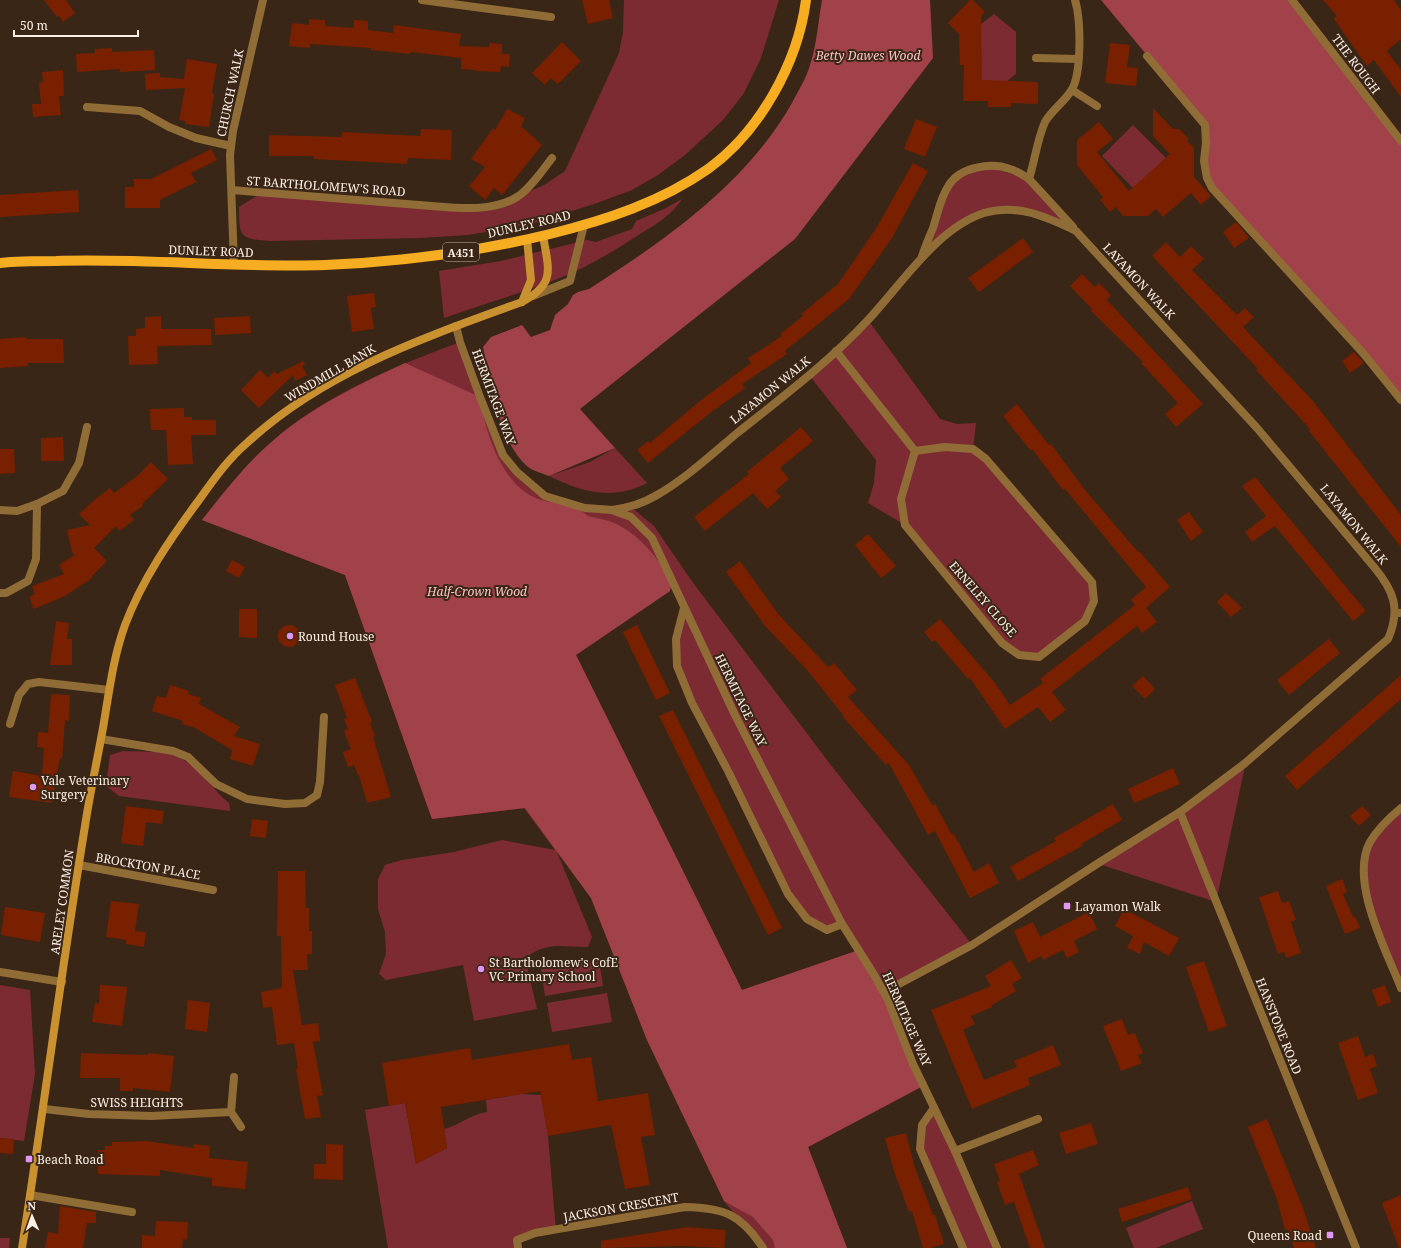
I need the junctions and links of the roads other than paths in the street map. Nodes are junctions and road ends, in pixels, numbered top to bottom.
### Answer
1 (263, 0) edge
2 (422, 0) edge
3 (806, 0) edge
4 (1075, 0) edge
5 (1292, 0) edge
6 (551, 17) dead end
7 (1147, 56) dead end
8 (1036, 58) dead end
9 (1078, 59) junction
10 (1072, 90) junction
11 (1097, 106) dead end
12 (88, 107) dead end
13 (1401, 142) edge
14 (231, 146) junction
15 (552, 158) dead end
16 (1029, 178) junction
17 (232, 190) junction
18 (584, 225) junction
19 (1076, 230) junction
20 (543, 235) junction
21 (527, 239) junction
22 (921, 258) junction
23 (0, 263) edge
24 (234, 265) junction
25 (533, 296) junction
26 (522, 302) junction
27 (456, 326) junction
28 (836, 351) junction
29 (1401, 400) edge
30 (87, 427) dead end
31 (915, 451) junction
32 (37, 504) junction
33 (0, 510) edge
34 (612, 510) junction
35 (153, 566) joint
36 (0, 593) edge
37 (684, 608) junction
38 (1400, 613) edge
39 (109, 690) junction
40 (324, 717) dead end
41 (10, 724) dead end
42 (101, 740) junction
43 (1401, 808) edge
44 (1180, 812) junction
45 (79, 865) junction
46 (213, 890) dead end
47 (842, 924) junction
48 (0, 972) edge
49 (62, 982) junction
50 (1401, 988) edge
51 (884, 992) junction
52 (234, 1077) dead end
53 (934, 1108) junction
54 (44, 1109) junction
55 (231, 1112) junction
56 (1038, 1119) dead end
57 (241, 1127) dead end
58 (955, 1151) junction
59 (30, 1195) junction
60 (132, 1212) dead end
61 (517, 1244) edge
62 (22, 1248) edge
63 (763, 1248) edge
64 (963, 1248) edge
65 (997, 1248) edge
66 (1356, 1248) edge

1 - 14 street, CHURCH WALK
2 - 6 street
3 - 18 main road, DUNLEY ROAD / A451
4 - 9 street
5 - 13 street, THE ROUGH
7 - 29 street
8 - 9 street
9 - 10 street
10 - 11 street
10 - 16 street
12 - 14 street
14 - 17 street, CHURCH WALK
15 - 17 street, ST BARTHOLOMEW'S ROAD
16 - 19 street
16 - 22 street, LAYAMON WALK
17 - 24 street, CHURCH WALK
18 - 20 main road, DUNLEY ROAD / A451
18 - 25 street
19 - 22 street, LAYAMON WALK
19 - 38 street, LAYAMON WALK
20 - 21 main road, DUNLEY ROAD / A451
20 - 25 main road
21 - 24 main road, DUNLEY ROAD / A451
21 - 26 main road
22 - 28 street, LAYAMON WALK
23 - 24 main road, DUNLEY ROAD / A451
25 - 26 main road, WINDMILL BANK
26 - 27 main road, WINDMILL BANK
27 - 34 street, HERMITAGE WAY
27 - 35 main road, WINDMILL BANK
28 - 31 street
28 - 34 street, LAYAMON WALK
30 - 32 street
31 - 31 street, ERNELEY CLOSE
32 - 33 street
32 - 36 street
34 - 37 street, HERMITAGE WAY
35 - 39 main road, ARELEY COMMON
37 - 47 street, HERMITAGE WAY
37 - 47 street
38 - 44 street, LAYAMON WALK
39 - 41 street
39 - 42 main road, ARELEY COMMON
40 - 42 street
42 - 45 main road, ARELEY COMMON
43 - 50 street
44 - 51 street, LAYAMON WALK
44 - 66 street, HANSTONE ROAD
45 - 46 street, BROCKTON PLACE
45 - 49 main road, ARELEY COMMON
47 - 51 street, HERMITAGE WAY
48 - 49 street
49 - 54 main road, ARELEY COMMON
51 - 53 street, HERMITAGE WAY
52 - 55 street
53 - 58 street, HERMITAGE WAY
53 - 64 street
54 - 55 street, SWISS HEIGHTS
54 - 59 main road, ARELEY COMMON
55 - 57 street
56 - 58 street
58 - 65 street, HERMITAGE WAY
59 - 60 street
59 - 62 main road, ARELEY COMMON
61 - 63 street, JACKSON CRESCENT

